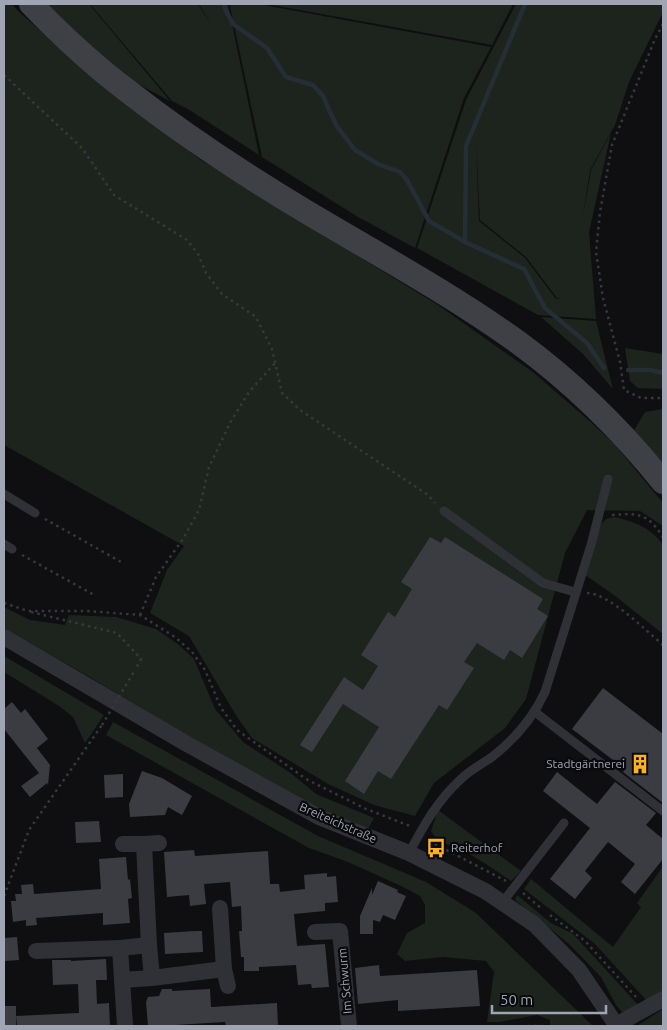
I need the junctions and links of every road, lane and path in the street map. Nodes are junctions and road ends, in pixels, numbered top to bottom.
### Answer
1 (31, 4) edge
2 (663, 24) edge
3 (4, 75) edge
4 (275, 363) junction
5 (663, 398) edge
6 (608, 480) dead end
7 (663, 482) edge
8 (4, 494) edge
9 (444, 511) joint
10 (35, 513) joint
11 (598, 515) junction
12 (663, 537) edge
13 (8, 547) edge
14 (123, 563) dead end
15 (575, 592) junction
16 (96, 596) dead end
17 (4, 603) edge
18 (28, 611) junction
19 (140, 615) junction
20 (4, 637) edge
21 (663, 645) edge
22 (535, 712) junction
23 (663, 811) edge
24 (564, 823) dead end
25 (421, 830) junction
26 (124, 844) dead end
27 (409, 853) junction
28 (4, 896) edge
29 (502, 903) junction
30 (220, 908) dead end
31 (315, 932) dead end
32 (150, 945) junction
33 (120, 948) junction
34 (36, 951) dead end
35 (224, 969) junction
36 (152, 978) junction
37 (122, 980) junction
38 (228, 986) dead end
39 (663, 999) edge
40 (125, 1026) edge
41 (350, 1026) edge
42 (527, 1026) edge
43 (541, 1026) edge
44 (616, 1026) edge

1 - 7 main road
2 - 5 path
3 - 4 path
4 - 9 path
4 - 19 path
6 - 11 lane
8 - 10 lane
9 - 15 lane
10 - 14 path
11 - 12 path
11 - 15 lane
13 - 16 path
15 - 21 path
15 - 22 lane
17 - 18 path
18 - 19 path
18 - 28 path, bridge
19 - 25 path
20 - 27 street, Breiteichstraße
22 - 23 lane
22 - 25 lane
24 - 29 lane
25 - 27 lane
26 - 32 street
27 - 29 street, Breiteichstraße
29 - 44 street, Breiteichstraße
30 - 35 street
31 - 41 street, Im Schwurm
32 - 33 street
32 - 36 street
33 - 34 street
33 - 37 street
35 - 36 street
35 - 38 street
36 - 37 street
37 - 40 street
39 - 44 street
42 - 43 path

